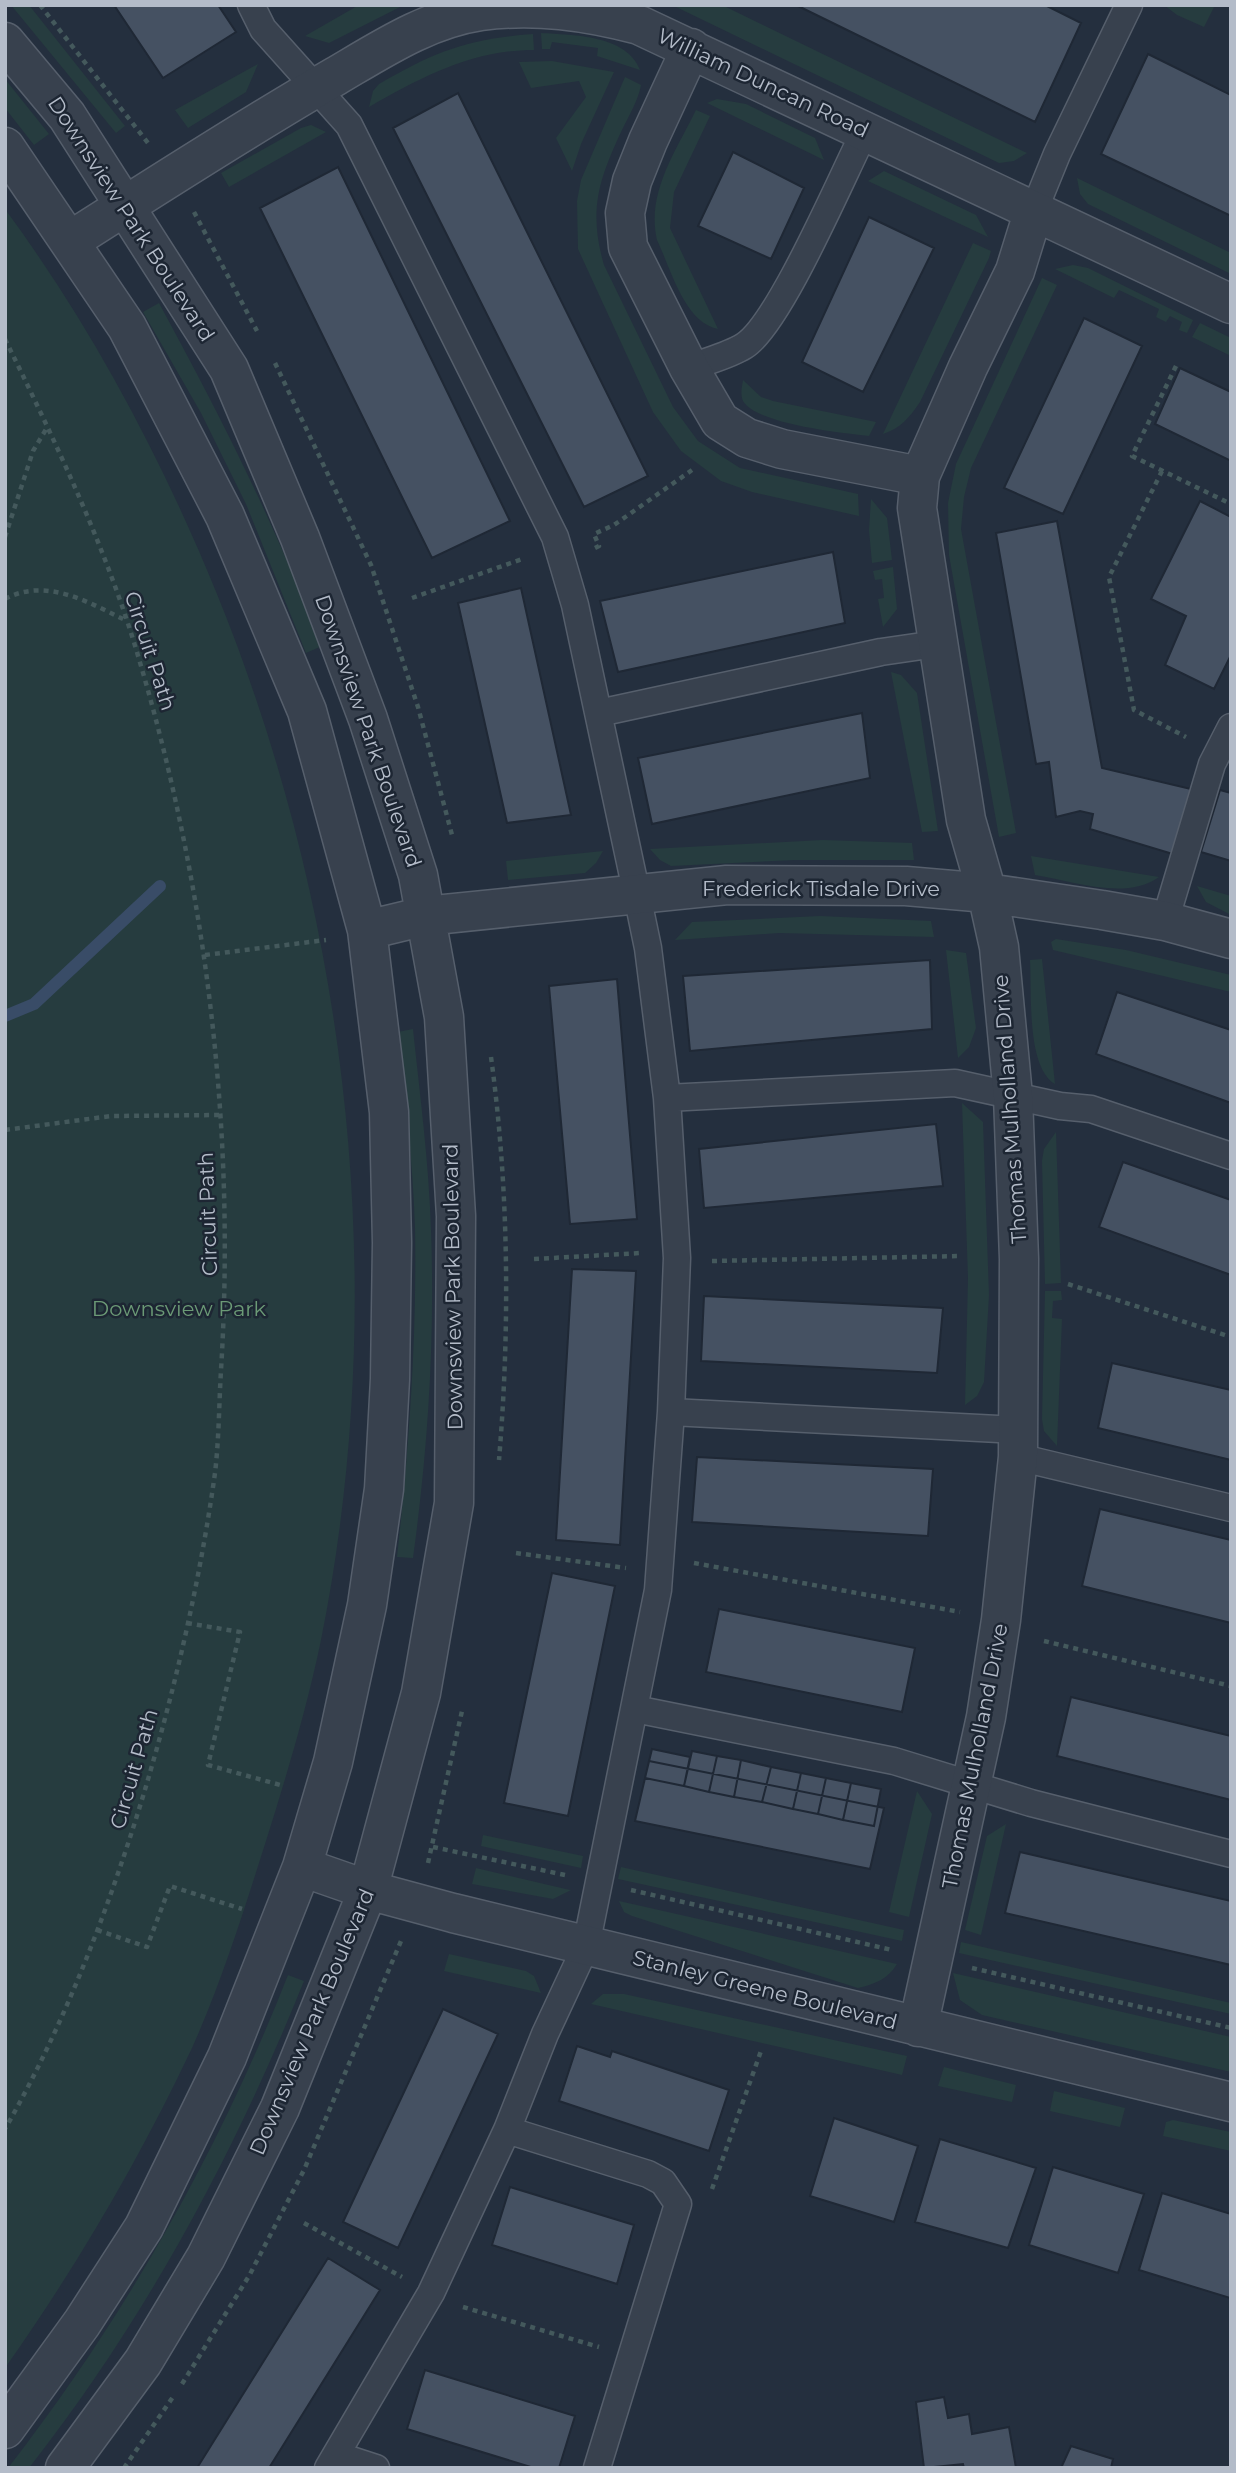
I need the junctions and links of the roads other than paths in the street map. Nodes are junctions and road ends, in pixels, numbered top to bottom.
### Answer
1 (251, 5) edge
2 (1129, 5) edge
3 (5, 42) edge
4 (691, 48) junction
5 (315, 88) junction
6 (865, 131) junction
7 (5, 147) edge
8 (127, 205) junction
9 (1033, 213) junction
10 (70, 241) junction
11 (1231, 304) edge
12 (689, 368) junction
13 (920, 476) junction
14 (936, 644) junction
15 (598, 713) junction
16 (1231, 727) edge
17 (987, 893) junction
18 (637, 895) junction
19 (425, 916) junction
20 (1164, 921) junction
21 (367, 930) junction
22 (1231, 939) edge
23 (1013, 1096) junction
24 (667, 1098) junction
25 (1231, 1156) edge
26 (671, 1412) junction
27 (1018, 1443) junction
28 (1231, 1508) edge
29 (635, 1709) junction
30 (971, 1785) junction
31 (1231, 1854) edge
32 (302, 1867) junction
33 (368, 1890) junction
34 (586, 1946) junction
35 (918, 2027) junction
36 (1231, 2102) edge
37 (508, 2130) junction
38 (5, 2429) edge
39 (332, 2461) edge
40 (65, 2468) edge
41 (376, 2468) edge
42 (597, 2468) edge

1 - 5 lane
2 - 9 lane
3 - 8 street, Downsview Park Boulevard
4 - 5 street, William Duncan Road
4 - 6 street, William Duncan Road
4 - 12 street
5 - 8 street, William Duncan Road
5 - 15 lane
6 - 9 street, William Duncan Road
6 - 12 lane
7 - 10 street
8 - 10 street, William Duncan Road
8 - 19 street, Downsview Park Boulevard
9 - 11 street, William Duncan Road
9 - 13 street, Thomas Mulholland Drive
10 - 21 street
12 - 13 street
13 - 14 street, Thomas Mulholland Drive
14 - 15 lane
14 - 17 street, Thomas Mulholland Drive
15 - 18 lane
16 - 20 lane
17 - 18 street, Frederick Tisdale Drive
17 - 20 street, Frederick Tisdale Drive
17 - 23 street, Thomas Mulholland Drive
18 - 19 street, Frederick Tisdale Drive
18 - 24 lane
19 - 21 street, Frederick Tisdale Drive
19 - 33 street, Downsview Park Boulevard
20 - 22 street, Frederick Tisdale Drive
21 - 32 street
23 - 24 lane
23 - 25 lane
23 - 27 street, Thomas Mulholland Drive
24 - 26 lane
26 - 27 lane
26 - 29 lane
27 - 28 lane
27 - 30 street, Thomas Mulholland Drive
29 - 30 lane
29 - 34 lane
30 - 31 lane
30 - 35 street, Thomas Mulholland Drive
32 - 33 street, Stanley Greene Boulevard
32 - 38 street
33 - 34 street, Stanley Greene Boulevard
33 - 40 street, Downsview Park Boulevard
34 - 35 street, Stanley Greene Boulevard
34 - 37 lane
35 - 36 street, Stanley Greene Boulevard
37 - 39 lane
37 - 42 lane
39 - 41 lane

